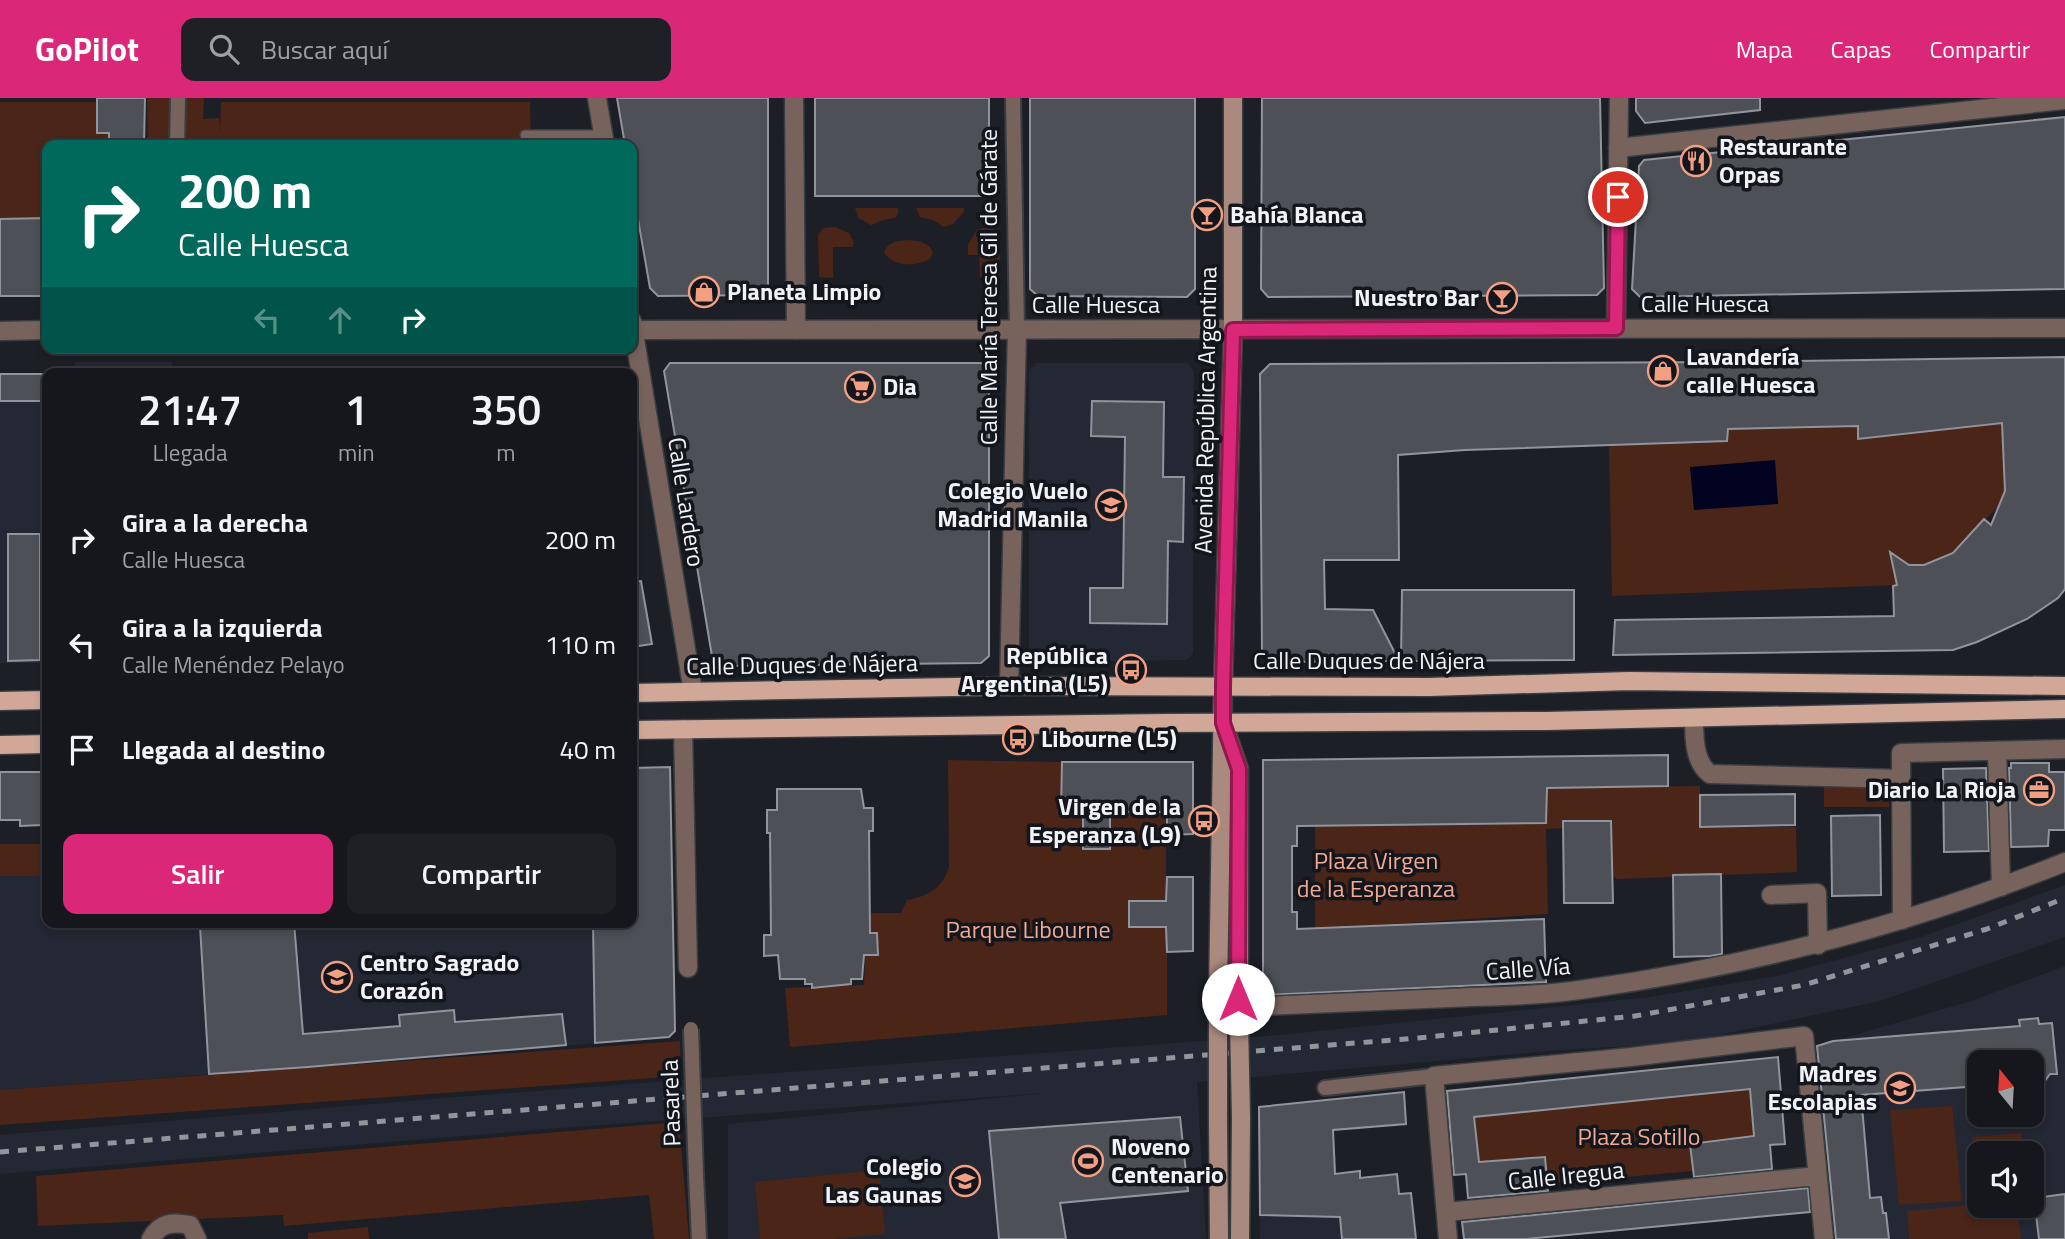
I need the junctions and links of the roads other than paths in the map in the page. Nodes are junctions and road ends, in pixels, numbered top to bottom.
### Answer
1 (178, 98) edge
2 (597, 98) edge
3 (794, 98) edge
4 (1013, 98) edge
5 (1233, 98) edge
6 (1619, 98) edge
7 (2065, 100) edge
8 (525, 135) dead end
9 (177, 140) edge
10 (604, 140) edge
11 (1618, 148) junction
12 (637, 327) edge
13 (1616, 328) junction
14 (2065, 328) edge
15 (42, 330) edge
16 (796, 330) junction
17 (1017, 330) junction
18 (1233, 330) junction
19 (0, 331) edge
20 (636, 354) edge
21 (1009, 686) junction
22 (1223, 686) junction
23 (2065, 686) edge
24 (637, 692) edge
25 (692, 692) junction
26 (42, 700) edge
27 (0, 701) edge
28 (2065, 709) edge
29 (1694, 718) junction
30 (1223, 723) junction
31 (682, 729) junction
32 (637, 730) edge
33 (42, 744) edge
34 (0, 745) edge
35 (2065, 749) edge
36 (1997, 751) junction
37 (1901, 779) junction
38 (2065, 862) edge
39 (2001, 887) junction
40 (1771, 895) dead end
41 (1902, 920) junction
42 (1818, 945) junction
43 (688, 968) dead end
44 (1239, 1015) junction
45 (691, 1029) dead end
46 (1434, 1076) junction
47 (1325, 1088) dead end
48 (1817, 1176) junction
49 (1446, 1212) junction
50 (152, 1239) edge
51 (197, 1239) edge
52 (699, 1239) edge
53 (1219, 1239) edge
54 (1240, 1239) edge
55 (1448, 1239) edge
56 (1824, 1239) edge

1 - 9 street
2 - 10 street
3 - 16 street
4 - 17 street, Calle María Teresa Gil de Gárate
5 - 18 main road, Avenida República Argentina
6 - 11 street
7 - 11 street
8 - 10 lane
11 - 13 street
12 - 16 street, Calle Huesca
13 - 14 street, Calle Huesca
13 - 18 street, Calle Huesca
15 - 19 street
16 - 17 street, Calle Huesca
17 - 18 street, Calle Huesca
17 - 21 street, Calle María Teresa Gil de Gárate
18 - 22 main road, Avenida República Argentina
20 - 25 street, Calle Lardero
21 - 22 main road, Calle Duques de Nájera
21 - 25 main road, Calle Duques de Nájera
22 - 23 main road, Calle Duques de Nájera
22 - 30 main road, Avenida República Argentina
24 - 25 main road, Calle Duques de Nájera
26 - 27 main road
28 - 29 main road
29 - 30 main road
29 - 37 street
30 - 31 main road
30 - 44 main road, Avenida República Argentina
30 - 53 main road, Avenida República Argentina, bridge
31 - 32 main road
31 - 43 street
33 - 34 main road
35 - 36 street
36 - 37 street
36 - 39 street
37 - 41 street
38 - 39 street, Calle Vía
39 - 41 street, Calle Vía
40 - 42 street
41 - 42 street, Calle Vía
42 - 44 street, Calle Vía
44 - 54 main road, Avenida República Argentina, bridge
45 - 52 street, Pasarela, bridge
46 - 47 street
46 - 48 street
46 - 49 street
48 - 49 street, Calle Iregua
48 - 56 street
49 - 55 street
50 - 51 street

